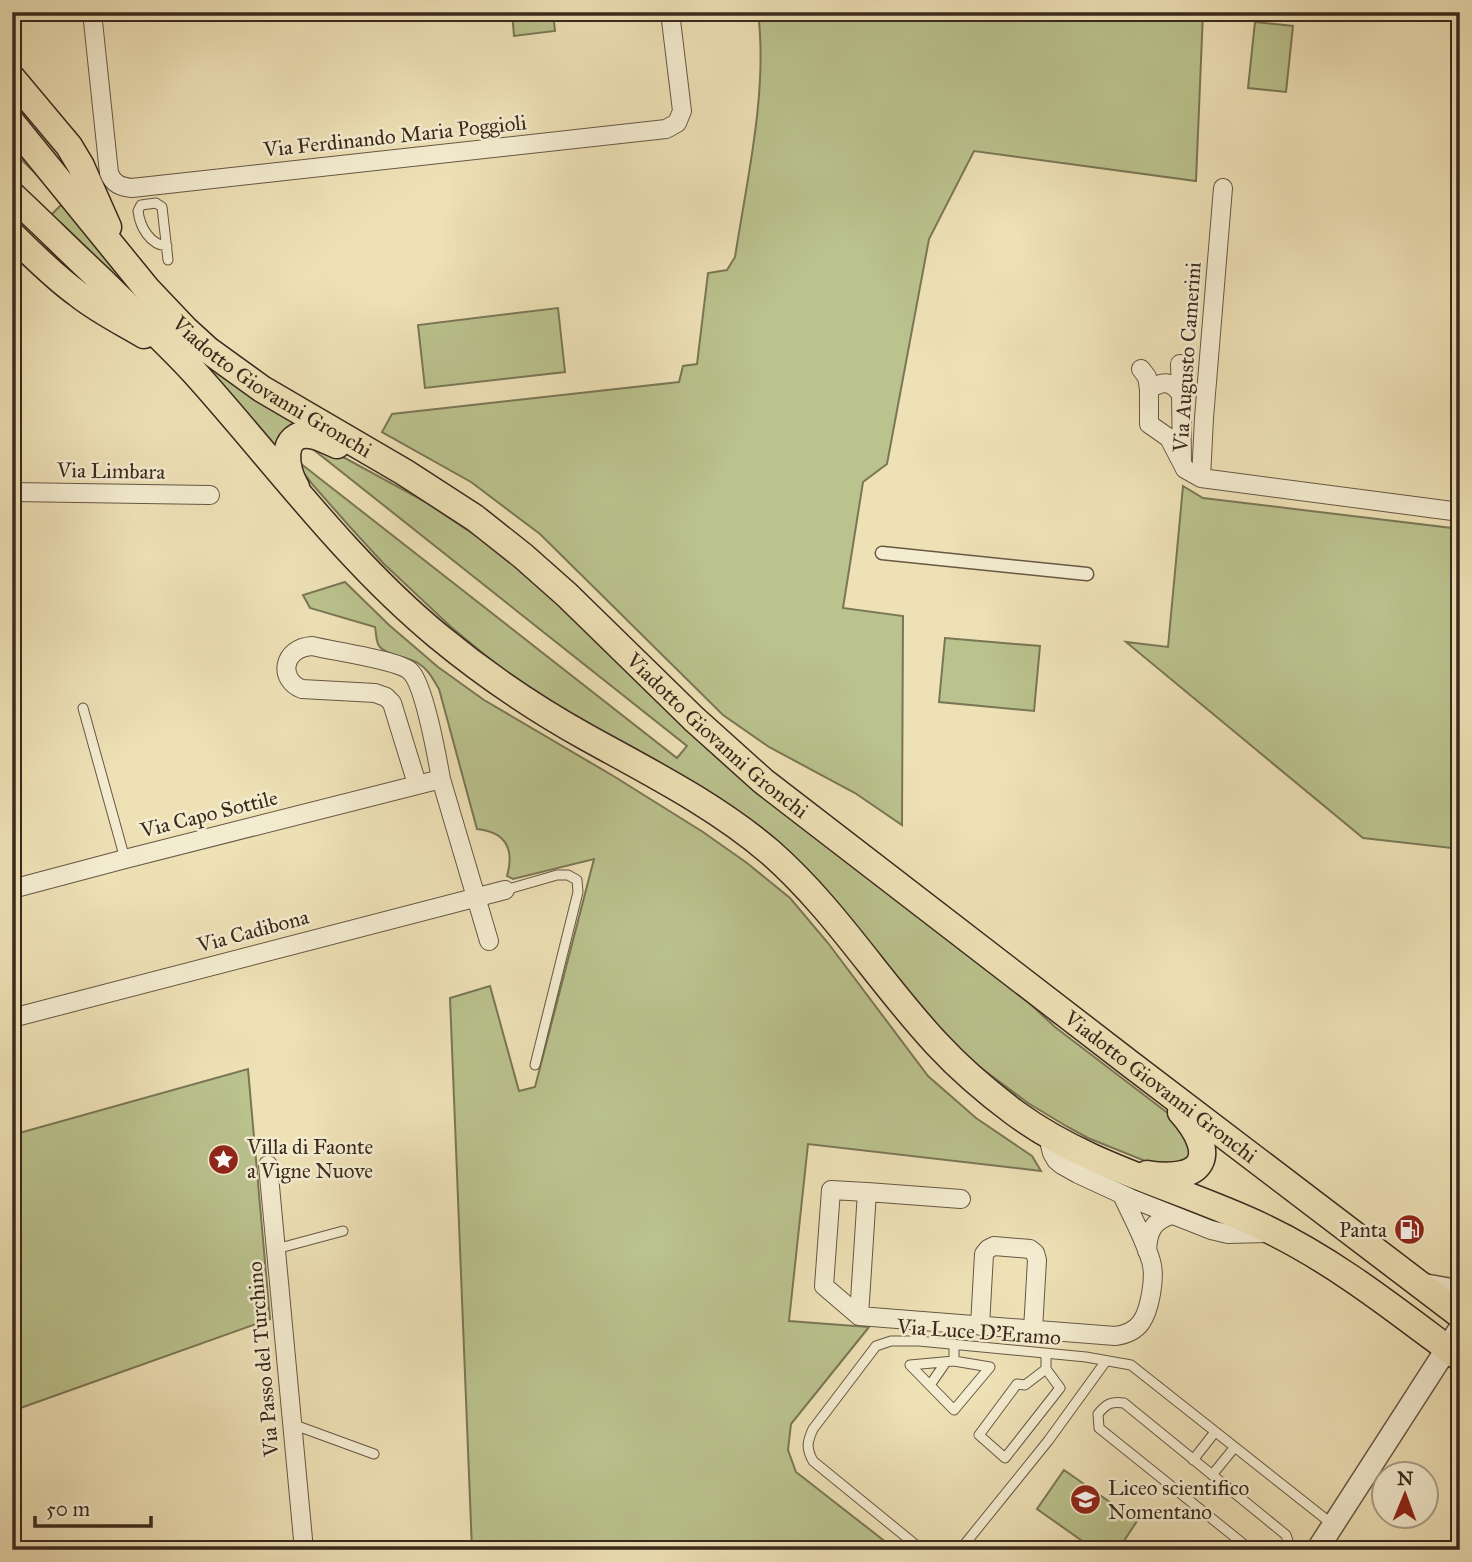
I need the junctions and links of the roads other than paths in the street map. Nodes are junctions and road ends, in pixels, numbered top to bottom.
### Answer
1 (92, 12) edge
2 (670, 12) edge
3 (12, 78) edge
4 (12, 123) edge
5 (1223, 188) dead end
6 (12, 195) edge
7 (148, 195) junction
8 (12, 235) edge
9 (167, 246) junction
10 (169, 260) dead end
11 (123, 261) junction
12 (178, 355) junction
13 (1180, 364) dead end
14 (1141, 369) dead end
15 (1149, 389) junction
16 (1181, 394) junction
17 (1182, 463) junction
18 (404, 472) junction
19 (1201, 478) junction
20 (12, 492) edge
21 (210, 495) dead end
22 (1460, 512) edge
23 (334, 536) junction
24 (882, 553) dead end
25 (1087, 574) dead end
26 (83, 708) dead end
27 (442, 779) junction
28 (417, 784) junction
29 (125, 859) junction
30 (12, 889) edge
31 (505, 890) joint
32 (476, 898) junction
33 (489, 941) dead end
34 (12, 1018) edge
35 (1129, 1063) junction
36 (534, 1065) dead end
37 (1051, 1136) junction
38 (1104, 1163) junction
39 (268, 1165) dead end
40 (867, 1192) junction
41 (1122, 1195) junction
42 (961, 1199) dead end
43 (1172, 1215) junction
44 (343, 1231) dead end
45 (1275, 1233) junction
46 (276, 1249) junction
47 (1147, 1251) junction
48 (1418, 1283) junction
49 (1460, 1291) edge
50 (1460, 1315) edge
51 (859, 1316) junction
52 (980, 1325) junction
53 (1033, 1329) junction
54 (954, 1345) junction
55 (1455, 1345) edge
56 (1046, 1354) junction
57 (950, 1361) junction
58 (1106, 1361) junction
59 (1046, 1369) junction
60 (930, 1385) junction
61 (292, 1424) junction
62 (1215, 1432) junction
63 (1234, 1448) junction
64 (374, 1454) dead end
65 (1194, 1460) junction
66 (1212, 1475) junction
67 (1333, 1525) junction
68 (304, 1550) edge
69 (922, 1550) edge
70 (960, 1550) edge
71 (1251, 1550) edge
72 (1286, 1550) edge
73 (1317, 1550) edge

1 - 7 street, Via Ferdinando Maria Poggioli
2 - 7 street, Via Ferdinando Maria Poggioli
3 - 11 main road
4 - 11 main road, Viadotto Giovanni Gronchi
5 - 19 street, Via Augusto Camerini
6 - 12 main road, Viadotto Giovanni Gronchi
7 - 9 lane
7 - 9 lane
8 - 12 main road
9 - 10 lane
11 - 18 main road, Viadotto Giovanni Gronchi
12 - 23 main road, Viadotto Giovanni Gronchi
13 - 16 street
14 - 15 street
15 - 16 street
15 - 17 street
16 - 17 street
17 - 19 street
18 - 23 main road
18 - 35 main road, Viadotto Giovanni Gronchi
19 - 22 street, Via Augusto Camerini
20 - 21 street, Via Limbara
23 - 37 main road, Viadotto Giovanni Gronchi
24 - 25 street
26 - 29 lane
27 - 28 street, Via Capo Sottile
27 - 28 street
27 - 32 street
28 - 29 street, Via Capo Sottile
29 - 30 street, Via Capo Sottile
31 - 32 street, Via Cadibona
31 - 36 lane
32 - 33 street
32 - 34 street, Via Cadibona
35 - 38 main road
35 - 48 main road, Viadotto Giovanni Gronchi
37 - 38 main road, Viadotto Giovanni Gronchi
37 - 41 street
38 - 45 main road, Viadotto Giovanni Gronchi
39 - 46 street, Via Passo del Turchino
40 - 42 street
40 - 51 street
40 - 51 street
41 - 43 street
41 - 47 street
43 - 45 street
43 - 47 street
44 - 46 lane
45 - 55 main road, Viadotto Giovanni Gronchi
46 - 61 street, Via Passo del Turchino
47 - 53 street
48 - 49 street
48 - 50 main road, Viadotto Giovanni Gronchi
51 - 52 street
52 - 53 street
52 - 53 street
54 - 56 lane, Via Luce D'Eramo
54 - 57 lane
54 - 69 lane, Via Luce D'Eramo
55 - 67 street
56 - 58 lane, Via Luce D'Eramo
56 - 59 lane
57 - 60 lane
57 - 60 lane
57 - 60 lane
58 - 62 lane, Via Luce D'Eramo
58 - 70 lane
59 - 59 lane
61 - 64 lane
61 - 68 street, Via Passo del Turchino
62 - 63 lane, Via Luce D'Eramo
62 - 65 lane
63 - 66 lane
63 - 67 lane, Via Luce D'Eramo
65 - 66 lane
65 - 71 lane
66 - 72 lane
67 - 73 street

